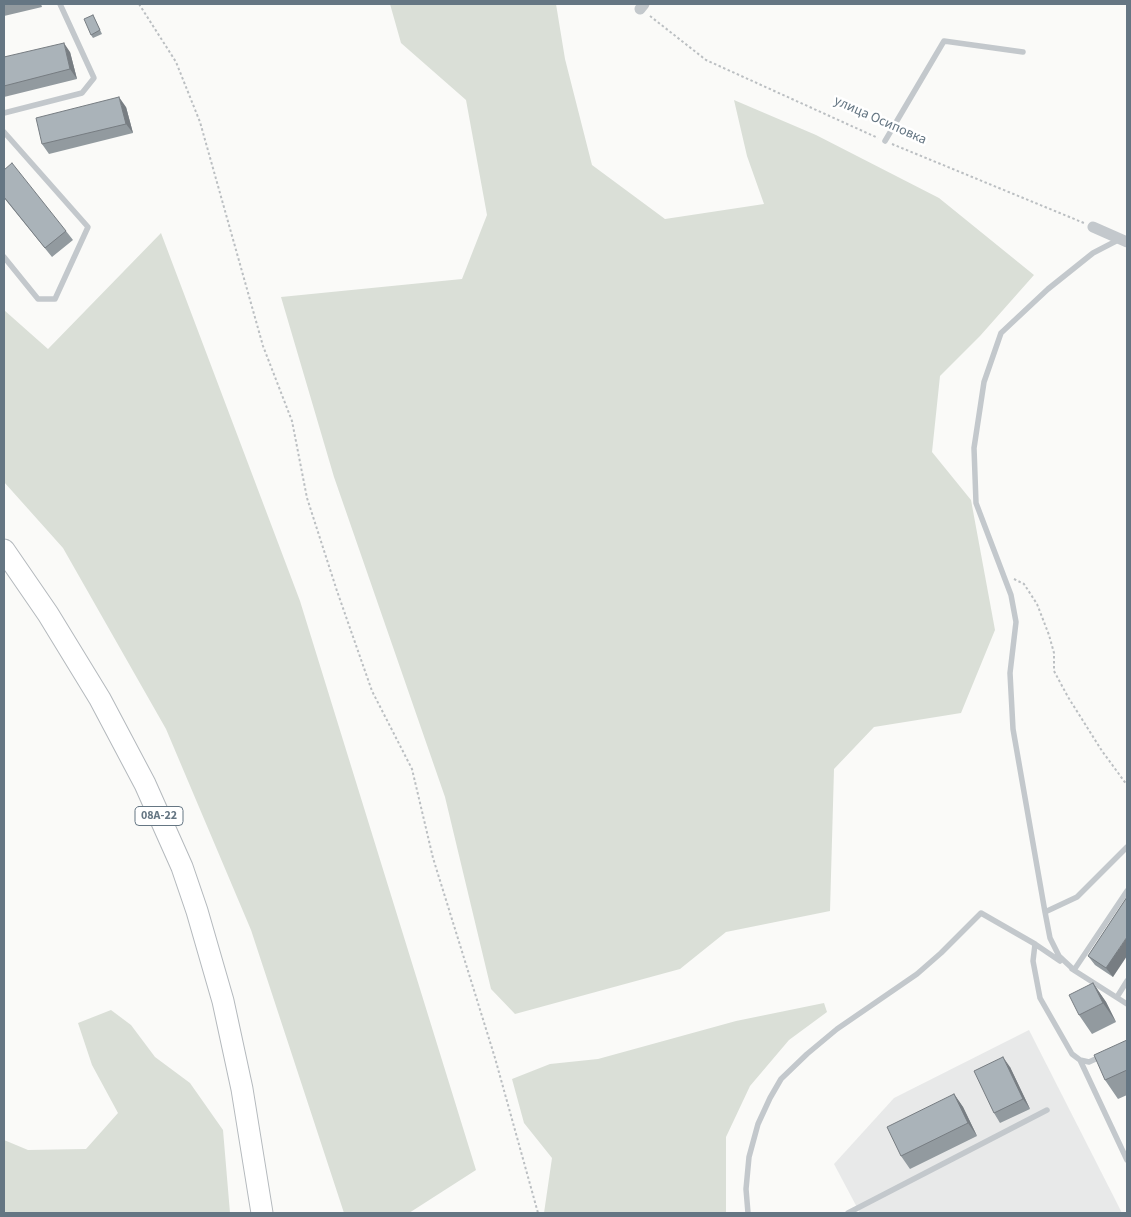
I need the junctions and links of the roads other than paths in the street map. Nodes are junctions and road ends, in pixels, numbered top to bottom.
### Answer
1 (60, 4) edge
2 (1023, 52) dead end
3 (4, 113) edge
4 (4, 132) edge
5 (885, 141) road end
6 (1093, 227) road end
7 (1124, 241) edge
8 (4, 257) edge
9 (4, 550) edge
10 (1127, 847) edge
11 (1127, 891) edge
12 (1045, 912) junction
13 (1035, 944) junction
14 (1074, 970) junction
15 (1127, 981) edge
16 (1116, 997) junction
17 (1127, 1004) edge
18 (1112, 1051) edge
19 (1080, 1060) junction
20 (1047, 1110) dead end
21 (1127, 1160) edge
22 (262, 1213) edge
23 (748, 1213) edge
24 (848, 1213) edge

1 - 3 lane
2 - 5 lane
4 - 8 lane
6 - 7 street
7 - 12 lane
9 - 22 highway, 08А-22
10 - 12 lane
11 - 14 lane
12 - 14 lane
13 - 14 lane
13 - 19 lane
13 - 23 lane
14 - 16 lane
15 - 16 lane
16 - 17 lane
18 - 19 lane
19 - 21 lane
20 - 24 lane

